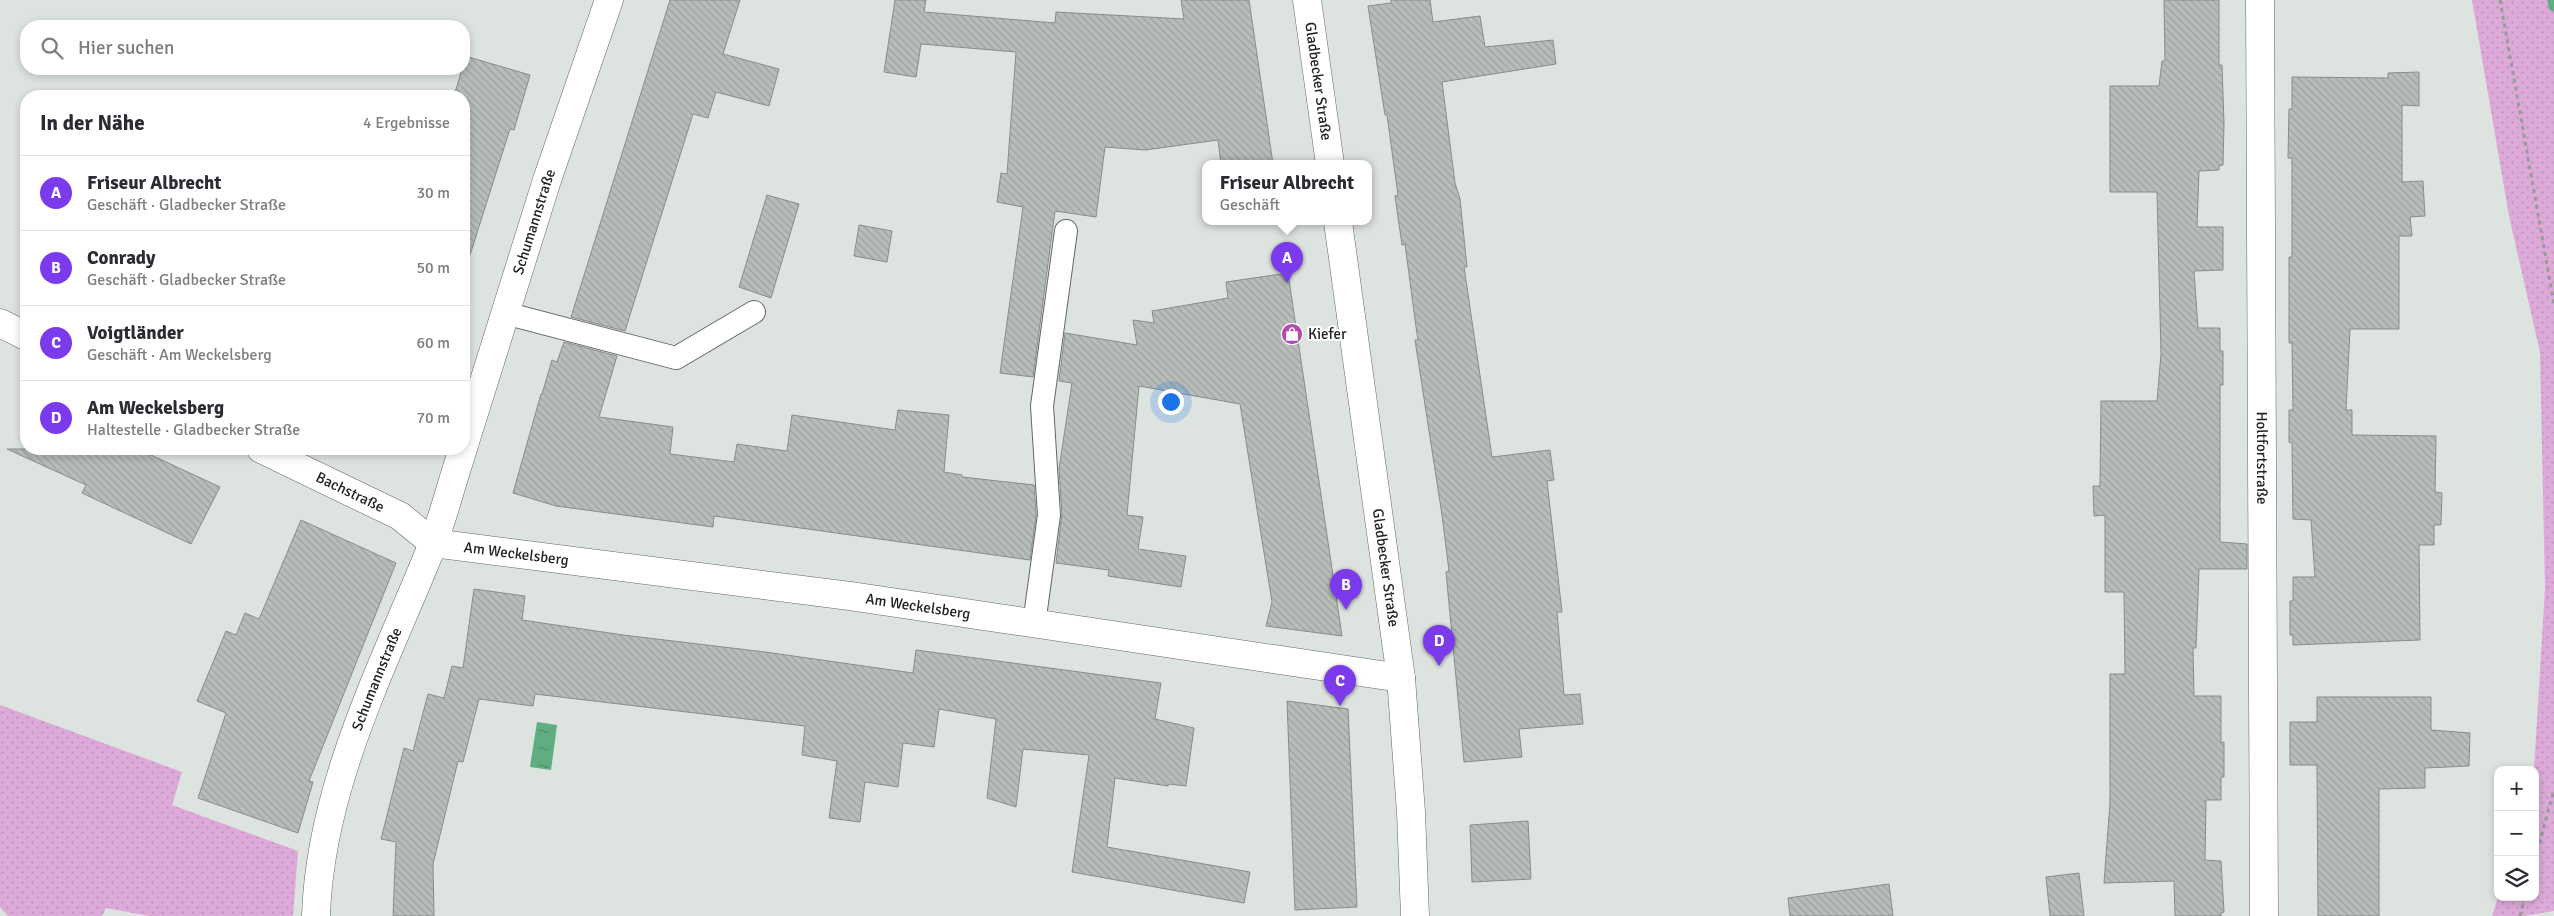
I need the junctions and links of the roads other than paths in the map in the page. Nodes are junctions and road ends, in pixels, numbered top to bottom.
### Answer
1 (609, 0) edge
2 (1307, 0) edge
3 (2260, 0) edge
4 (1329, 160) edge
5 (1338, 225) edge
6 (1066, 231) dead end
7 (754, 312) dead end
8 (505, 313) junction
9 (0, 323) edge
10 (20, 333) edge
11 (470, 426) edge
12 (273, 455) edge
13 (460, 455) edge
14 (433, 543) junction
15 (1034, 624) junction
16 (1402, 678) junction
17 (316, 916) edge
18 (1414, 916) edge
19 (2264, 916) edge

1 - 8 street, Schumannstraße
2 - 4 street, Gladbecker Straße
3 - 19 street, Holtfortstraße
5 - 16 street, Gladbecker Straße
6 - 15 lane
7 - 8 lane
8 - 11 street, Schumannstraße
9 - 10 street
12 - 14 street, Bachstraße
13 - 14 street, Schumannstraße
14 - 15 street, Am Weckelsberg
14 - 17 street, Schumannstraße
15 - 16 street, Am Weckelsberg
16 - 18 street, Gladbecker Straße

